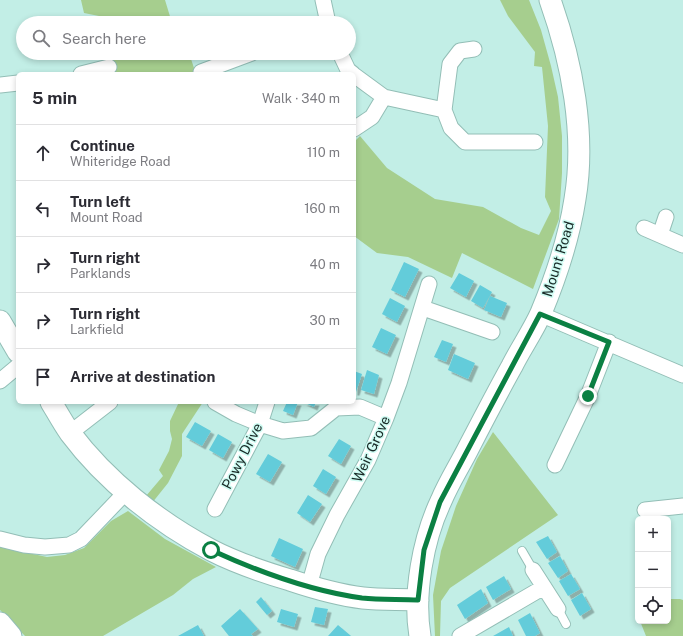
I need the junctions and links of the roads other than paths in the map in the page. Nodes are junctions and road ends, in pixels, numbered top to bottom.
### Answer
1 (323, 0) edge
2 (550, 0) edge
3 (326, 16) edge
4 (464, 46) dead end
5 (229, 60) edge
6 (343, 60) edge
7 (109, 67) dead end
8 (200, 69) edge
9 (89, 72) edge
10 (351, 72) edge
11 (356, 76) edge
12 (16, 84) edge
13 (0, 85) edge
14 (384, 97) junction
15 (444, 110) junction
16 (356, 128) edge
17 (535, 142) dead end
18 (666, 217) dead end
19 (644, 228) dead end
20 (660, 235) junction
21 (683, 245) edge
22 (429, 284) dead end
23 (423, 308) junction
24 (540, 314) junction
25 (0, 322) edge
26 (492, 332) dead end
27 (609, 342) junction
28 (16, 349) edge
29 (16, 368) edge
30 (683, 375) edge
31 (0, 381) edge
32 (52, 404) edge
33 (107, 404) edge
34 (218, 404) edge
35 (266, 404) edge
36 (386, 418) junction
37 (260, 424) junction
38 (70, 433) junction
39 (555, 465) dead end
40 (126, 492) junction
41 (683, 506) edge
42 (215, 509) dead end
43 (645, 510) dead end
44 (0, 539) edge
45 (522, 551) dead end
46 (533, 570) joint
47 (309, 586) junction
48 (544, 588) junction
49 (418, 600) junction
50 (558, 609) joint
51 (0, 623) edge
52 (566, 624) dead end
53 (11, 636) edge
54 (420, 636) edge
55 (460, 636) edge

1 - 3 street
2 - 24 street, Mount Road
4 - 15 street
5 - 8 street
6 - 10 street
7 - 9 street
11 - 14 street
12 - 13 street
14 - 15 street
14 - 16 street
15 - 17 street
18 - 20 street
19 - 20 street
20 - 21 street
22 - 23 street, Weir Grove
23 - 26 street
23 - 36 street, Weir Grove
24 - 27 street
24 - 49 street, Mount Road
25 - 28 street
27 - 30 street
27 - 39 street
29 - 31 street
32 - 38 street
33 - 38 street
34 - 37 street
35 - 37 street, Powy Drive
36 - 37 street
36 - 47 street, Weir Grove
37 - 42 street, Powy Drive
38 - 40 street
40 - 44 street
40 - 47 street
41 - 43 street
45 - 46 lane
46 - 48 street
47 - 49 street
48 - 50 street
48 - 55 street
49 - 54 street, Mount Road
50 - 52 lane
51 - 53 street

